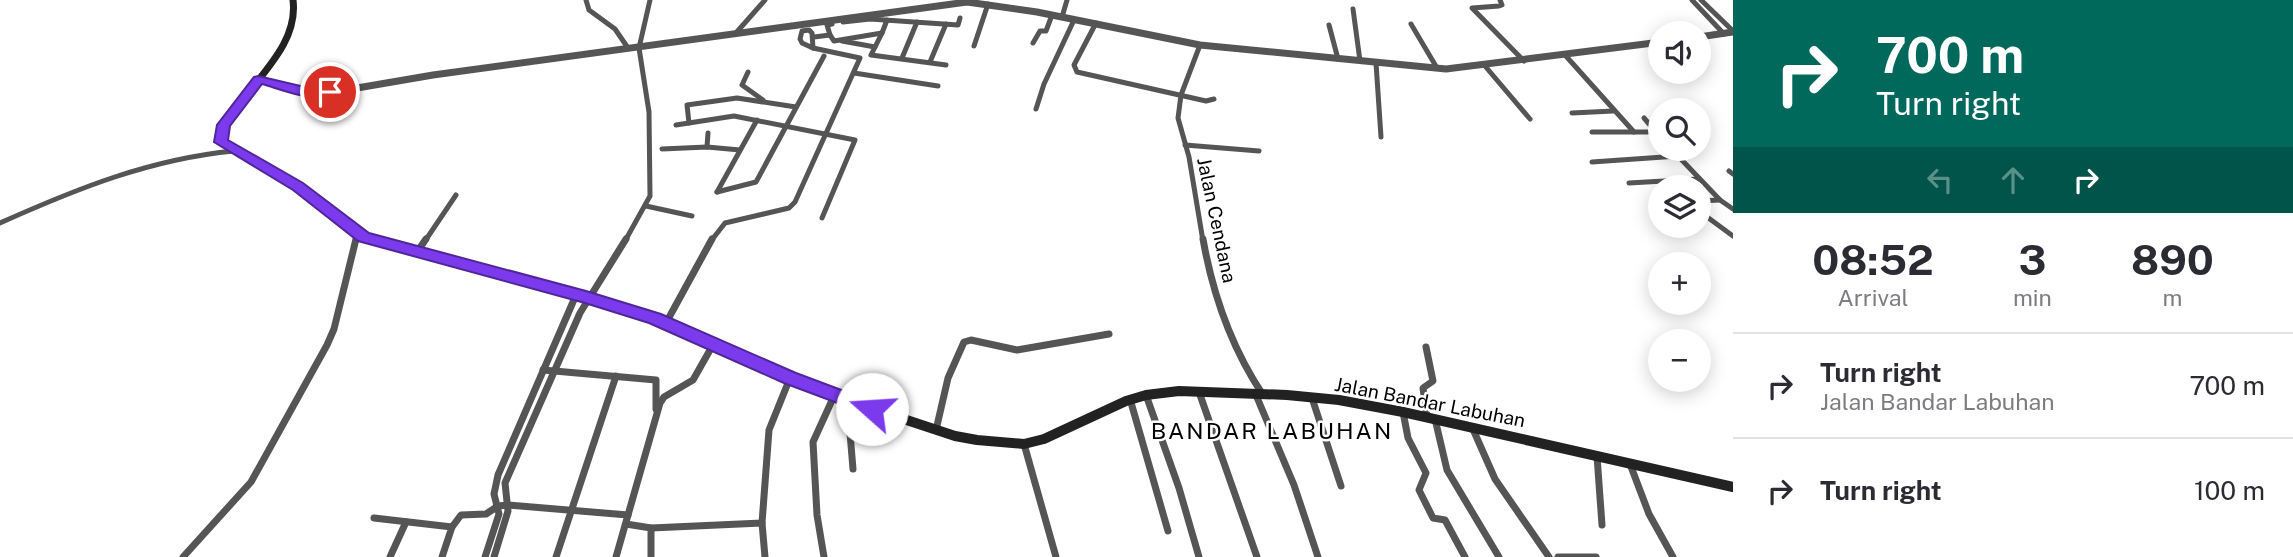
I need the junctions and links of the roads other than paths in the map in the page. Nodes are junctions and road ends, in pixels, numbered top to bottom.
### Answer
1 (293, 0) edge
2 (586, 0) edge
3 (650, 0) edge
4 (765, 0) edge
5 (1020, 0) edge
6 (1067, 0) edge
7 (1500, 0) edge
8 (1692, 0) edge
9 (1701, 0) edge
10 (980, 2) edge
11 (988, 4) junction
12 (1018, 9) junction
13 (1353, 9) dead end
14 (1052, 15) junction
15 (1062, 17) junction
16 (960, 18) dead end
17 (887, 20) junction
18 (1074, 20) junction
19 (917, 22) junction
20 (1096, 23) junction
21 (946, 24) junction
22 (1411, 24) dead end
23 (1329, 26) dead end
24 (804, 27) junction
25 (1733, 32) edge
26 (882, 33) junction
27 (735, 34) junction
28 (831, 34) junction
29 (1724, 34) junction
30 (1711, 36) edge
31 (814, 37) junction
32 (842, 41) junction
33 (1033, 43) dead end
34 (1648, 44) edge
35 (974, 46) dead end
36 (1200, 46) junction
37 (875, 47) junction
38 (628, 48) junction
39 (639, 48) junction
40 (813, 48) junction
41 (1565, 55) junction
42 (824, 56) dead end
43 (901, 58) junction
44 (1338, 59) junction
45 (1360, 61) junction
46 (1524, 61) junction
47 (930, 62) junction
48 (1376, 63) junction
49 (946, 65) dead end
50 (1485, 66) junction
51 (1437, 68) junction
52 (748, 72) dead end
53 (854, 72) junction
54 (258, 80) junction
55 (742, 85) junction
56 (938, 86) dead end
57 (1183, 95) junction
58 (737, 98) junction
59 (1214, 99) dead end
60 (763, 100) junction
61 (796, 107) junction
62 (1036, 109) dead end
63 (1613, 111) junction
64 (1572, 113) dead end
65 (1644, 118) dead end
66 (1530, 119) dead end
67 (757, 120) junction
68 (689, 123) junction
69 (676, 125) dead end
70 (786, 125) junction
71 (1592, 132) dead end
72 (1634, 132) junction
73 (708, 133) dead end
74 (827, 134) junction
75 (1381, 137) dead end
76 (1185, 145) junction
77 (707, 147) junction
78 (662, 149) dead end
79 (740, 150) junction
80 (236, 151) junction
81 (1259, 151) dead end
82 (1592, 162) dead end
83 (1696, 175) edge
84 (1648, 182) edge
85 (1629, 184) dead end
86 (1711, 191) edge
87 (456, 195) dead end
88 (1711, 200) edge
89 (1720, 200) junction
90 (646, 205) junction
91 (1733, 209) edge
92 (692, 216) dead end
93 (822, 218) dead end
94 (1711, 220) edge
95 (0, 223) edge
96 (357, 233) junction
97 (1733, 236) edge
98 (417, 253) junction
99 (576, 295) junction
100 (589, 298) junction
101 (666, 323) junction
102 (561, 330) junction
103 (571, 332) junction
104 (1109, 334) dead end
105 (714, 343) junction
106 (1426, 347) dead end
107 (543, 370) junction
108 (554, 371) junction
109 (616, 376) junction
110 (790, 378) junction
111 (1199, 392) junction
112 (1146, 395) junction
113 (1260, 395) junction
114 (835, 396) junction
115 (1312, 398) junction
116 (1129, 400) junction
117 (859, 405) junction
118 (657, 411) junction
119 (1403, 412) junction
120 (1431, 418) junction
121 (1472, 427) junction
122 (936, 430) junction
123 (1024, 444) junction
124 (1597, 456) junction
125 (1630, 464) junction
126 (853, 469) dead end
127 (1341, 486) dead end
128 (1733, 487) edge
129 (508, 505) junction
130 (498, 506) junction
131 (572, 510) junction
132 (628, 515) junction
133 (503, 517) junction
134 (374, 518) dead end
135 (407, 522) junction
136 (762, 523) junction
137 (626, 524) junction
138 (1602, 525) dead end
139 (452, 527) junction
140 (651, 528) junction
141 (1168, 531) dead end
142 (183, 557) edge
143 (390, 557) edge
144 (442, 557) edge
145 (485, 557) edge
146 (494, 557) edge
147 (556, 557) edge
148 (616, 557) edge
149 (651, 557) edge
150 (765, 557) edge
151 (824, 557) edge
152 (1056, 557) edge
153 (1199, 557) edge
154 (1258, 557) edge
155 (1318, 557) edge
156 (1465, 557) edge
157 (1499, 557) edge
158 (1549, 557) edge
159 (1558, 557) edge
160 (1596, 557) edge
161 (1672, 557) edge

1 - 54 main road
2 - 38 street
3 - 39 street
4 - 27 street
5 - 12 street
6 - 15 street
7 - 46 street
8 - 29 street
9 - 25 street
10 - 11 street
10 - 24 street
11 - 12 street
11 - 35 street
12 - 14 street
13 - 45 street
14 - 15 street
14 - 33 street
15 - 18 street
16 - 21 street
17 - 19 street
17 - 26 street
17 - 28 street
18 - 20 street
18 - 62 street
19 - 21 street
19 - 43 street
20 - 36 street
20 - 57 street
21 - 47 street
22 - 51 street
23 - 44 street
24 - 27 street
24 - 31 street
24 - 40 street
25 - 29 street
26 - 32 street
26 - 37 street
27 - 39 street
28 - 31 street
28 - 32 street
29 - 30 street
31 - 40 street
32 - 37 street
34 - 41 street
36 - 44 street
36 - 57 street, Jalan Cendana
37 - 43 street
38 - 39 street
38 - 54 street
39 - 90 street
40 - 53 street
41 - 46 street
41 - 63 street
42 - 61 street
43 - 47 street
44 - 45 street
45 - 48 street
46 - 50 street
47 - 49 street
48 - 51 street
48 - 75 street
50 - 51 street
50 - 66 street
52 - 55 street
53 - 56 street
53 - 74 street
54 - 80 main road
55 - 58 street
55 - 60 street
57 - 59 street
57 - 76 street, Jalan Cendana
58 - 60 street
58 - 68 street
60 - 61 street
61 - 70 street
63 - 64 street
63 - 72 street
65 - 72 street
67 - 68 street
67 - 70 street
67 - 79 street
68 - 69 street
70 - 74 street
70 - 79 street
71 - 72 street
73 - 77 street
74 - 93 street
74 - 101 street
76 - 81 street
76 - 113 street, Jalan Cendana
77 - 78 street
77 - 79 street
80 - 95 street
80 - 96 main road, Jalan Bandar Labuhan
82 - 83 street
84 - 85 street
86 - 89 street
87 - 98 street
88 - 89 street
89 - 91 street
90 - 92 street
90 - 100 street
94 - 97 street
96 - 98 main road, Jalan Bandar Labuhan
96 - 142 street
98 - 99 main road, Jalan Bandar Labuhan
99 - 100 main road, Jalan Bandar Labuhan
99 - 102 street
100 - 101 main road, Jalan Bandar Labuhan
100 - 103 street
101 - 105 main road, Jalan Bandar Labuhan
102 - 103 street
102 - 107 street
103 - 108 street
104 - 122 street
105 - 110 main road, Jalan Bandar Labuhan
105 - 118 street
106 - 120 street
107 - 108 street
107 - 130 street
108 - 109 street
108 - 129 street
109 - 118 street
109 - 131 street
110 - 114 main road, Jalan Bandar Labuhan
110 - 136 street
111 - 112 main road, Jalan Bandar Labuhan
111 - 113 main road, Jalan Bandar Labuhan
111 - 154 street
112 - 116 main road, Jalan Bandar Labuhan
112 - 153 street
113 - 115 main road, Jalan Bandar Labuhan
113 - 155 street, Jalan Cendana
114 - 117 main road, Jalan Bandar Labuhan
114 - 151 street
115 - 119 main road, Jalan Bandar Labuhan
115 - 127 street
116 - 123 main road, Jalan Bandar Labuhan
116 - 141 street
117 - 122 main road, Jalan Bandar Labuhan
117 - 126 street
118 - 132 street
119 - 120 main road, Jalan Bandar Labuhan
119 - 156 street
120 - 121 main road, Jalan Bandar Labuhan
120 - 157 street
121 - 124 main road, Jalan Bandar Labuhan
121 - 158 street
122 - 123 main road, Jalan Bandar Labuhan
123 - 152 street
124 - 125 main road, Jalan Bandar Labuhan
124 - 138 street
125 - 128 main road, Jalan Bandar Labuhan
125 - 161 street
129 - 130 street
129 - 131 street
129 - 133 street
130 - 133 street
130 - 139 street
131 - 132 street
131 - 147 street
132 - 137 street
133 - 145 street
133 - 146 street
134 - 135 street
135 - 139 street
135 - 143 street
136 - 140 street
136 - 150 street
137 - 140 street
137 - 148 street
139 - 144 street
140 - 149 street
159 - 160 street

